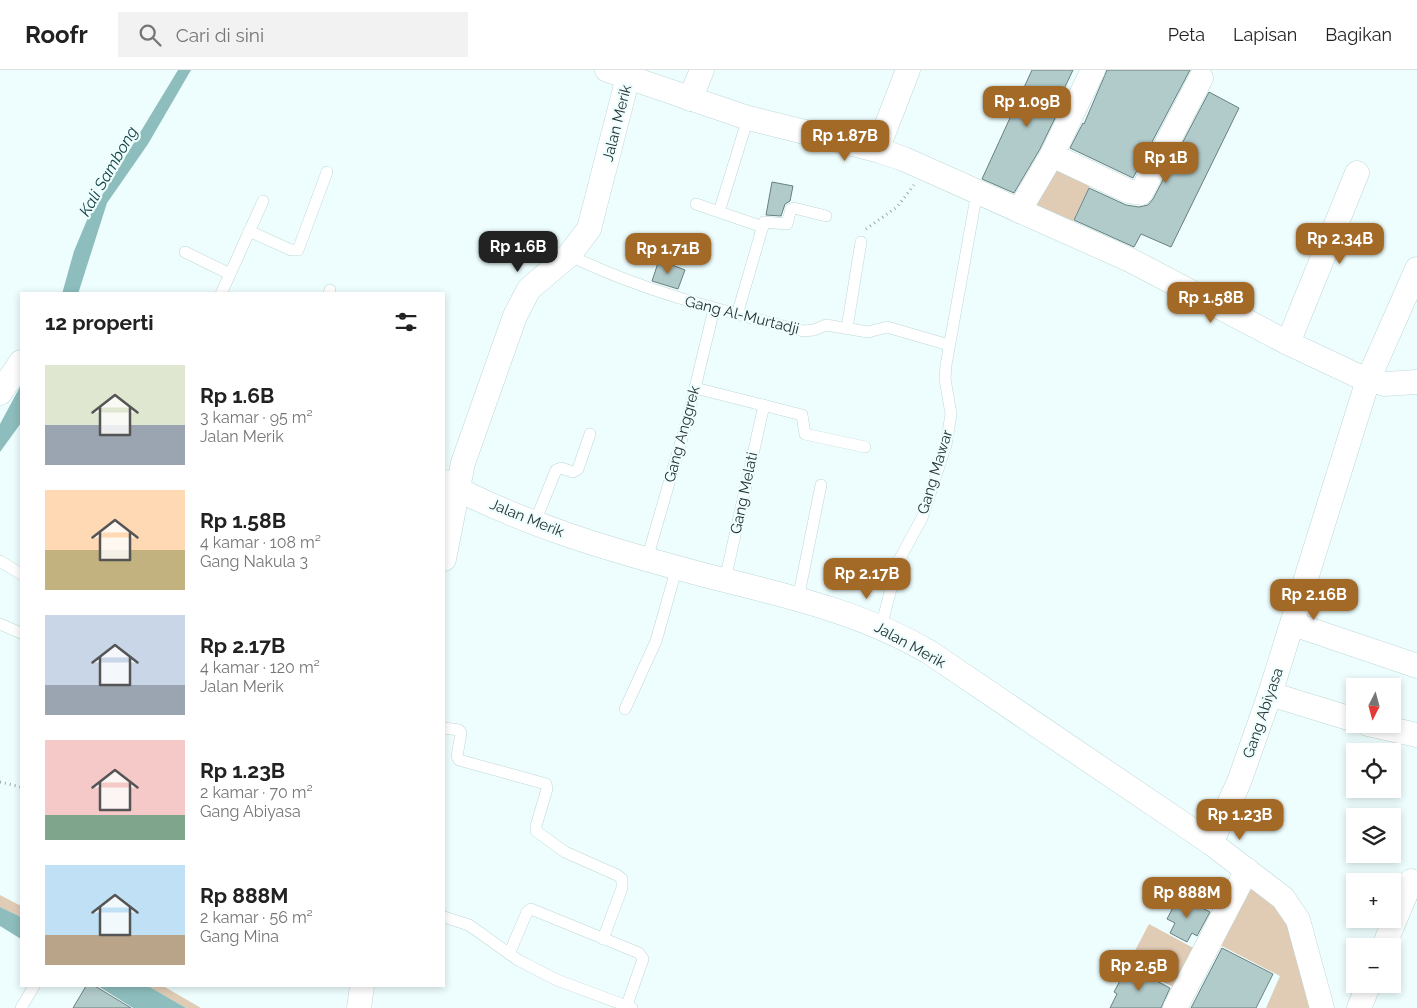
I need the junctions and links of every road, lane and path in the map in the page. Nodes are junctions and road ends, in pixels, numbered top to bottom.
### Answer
1 (702, 70) edge
2 (908, 70) edge
3 (1093, 70) edge
4 (617, 74) edge
5 (1201, 78) dead end
6 (690, 99) junction
7 (748, 118) junction
8 (877, 150) junction
9 (1052, 155) junction
10 (925, 168) junction
11 (328, 172) dead end
12 (1357, 173) dead end
13 (977, 192) junction
14 (263, 200) dead end
15 (696, 204) dead end
16 (1019, 211) junction
17 (719, 212) junction
18 (826, 216) dead end
19 (763, 227) junction
20 (249, 231) junction
21 (862, 242) joint
22 (186, 252) dead end
23 (569, 255) junction
24 (1417, 270) edge
25 (230, 274) junction
26 (222, 292) edge
27 (714, 309) junction
28 (738, 315) junction
29 (847, 328) junction
30 (1288, 343) junction
31 (949, 346) junction
32 (20, 363) edge
33 (1368, 380) junction
34 (1417, 382) edge
35 (695, 388) junction
36 (0, 393) edge
37 (764, 406) junction
38 (590, 434) dead end
39 (866, 447) dead end
40 (451, 485) edge
41 (821, 485) dead end
42 (535, 522) junction
43 (445, 548) edge
44 (647, 559) junction
45 (0, 561) edge
46 (677, 567) junction
47 (20, 573) edge
48 (725, 580) junction
49 (798, 599) junction
50 (0, 624) edge
51 (1293, 624) junction
52 (881, 627) junction
53 (20, 633) edge
54 (1417, 666) edge
55 (1270, 694) junction
56 (625, 709) dead end
57 (1346, 717) edge
58 (445, 728) edge
59 (1401, 731) edge
60 (1417, 735) edge
61 (0, 782) edge
62 (20, 787) edge
63 (1211, 844) junction
64 (1247, 870) junction
65 (1411, 881) dead end
66 (445, 917) edge
67 (1387, 938) edge
68 (604, 939) junction
69 (509, 954) junction
70 (33, 987) edge
71 (362, 987) edge
72 (1365, 993) edge
73 (629, 1006) edge
74 (21, 1008) edge
75 (359, 1008) edge
76 (1175, 1008) edge
77 (1322, 1008) edge
78 (1359, 1008) edge

1 - 6 street
2 - 8 street
3 - 9 street
4 - 6 street
4 - 23 street, Jalan Merik
5 - 9 street
6 - 7 street
7 - 8 street
7 - 17 lane
8 - 10 street
9 - 16 street
10 - 13 street
10 - 21 path
11 - 20 lane
12 - 30 street
13 - 16 street
13 - 31 lane, Gang Mawar
14 - 20 lane
15 - 17 lane
16 - 30 street
17 - 19 lane
18 - 19 lane
19 - 28 lane
20 - 25 lane
21 - 29 lane
22 - 25 lane
23 - 27 lane, Gang Al-Murtadji
23 - 40 street, Jalan Merik
24 - 33 street, Gang Abiyasa
25 - 26 lane
27 - 28 lane, Gang Al-Murtadji
27 - 35 lane, Gang Anggrek
28 - 29 lane, Gang Al-Murtadji
29 - 31 lane, Gang Al-Murtadji
30 - 33 street
31 - 52 lane, Gang Mawar
32 - 36 street
33 - 34 street
33 - 51 street, Gang Abiyasa
35 - 37 lane
35 - 44 lane, Gang Anggrek
37 - 39 lane
37 - 48 lane, Gang Melati
38 - 42 lane
40 - 42 street, Jalan Merik
40 - 43 street, Jalan Merik
41 - 49 lane
42 - 44 street, Jalan Merik
44 - 46 street, Jalan Merik
45 - 47 lane
46 - 48 street, Jalan Merik
46 - 56 lane
48 - 49 street, Jalan Merik
49 - 52 street, Jalan Merik
50 - 53 lane
51 - 54 street
51 - 55 street, Gang Abiyasa
52 - 63 street, Jalan Merik
55 - 57 street
55 - 63 street, Gang Abiyasa
58 - 68 lane
59 - 60 street
61 - 62 path
63 - 64 street
64 - 76 street
64 - 77 street
65 - 67 street
66 - 69 lane
68 - 69 lane
68 - 73 lane
69 - 73 lane
70 - 74 lane
71 - 75 street
72 - 78 street

